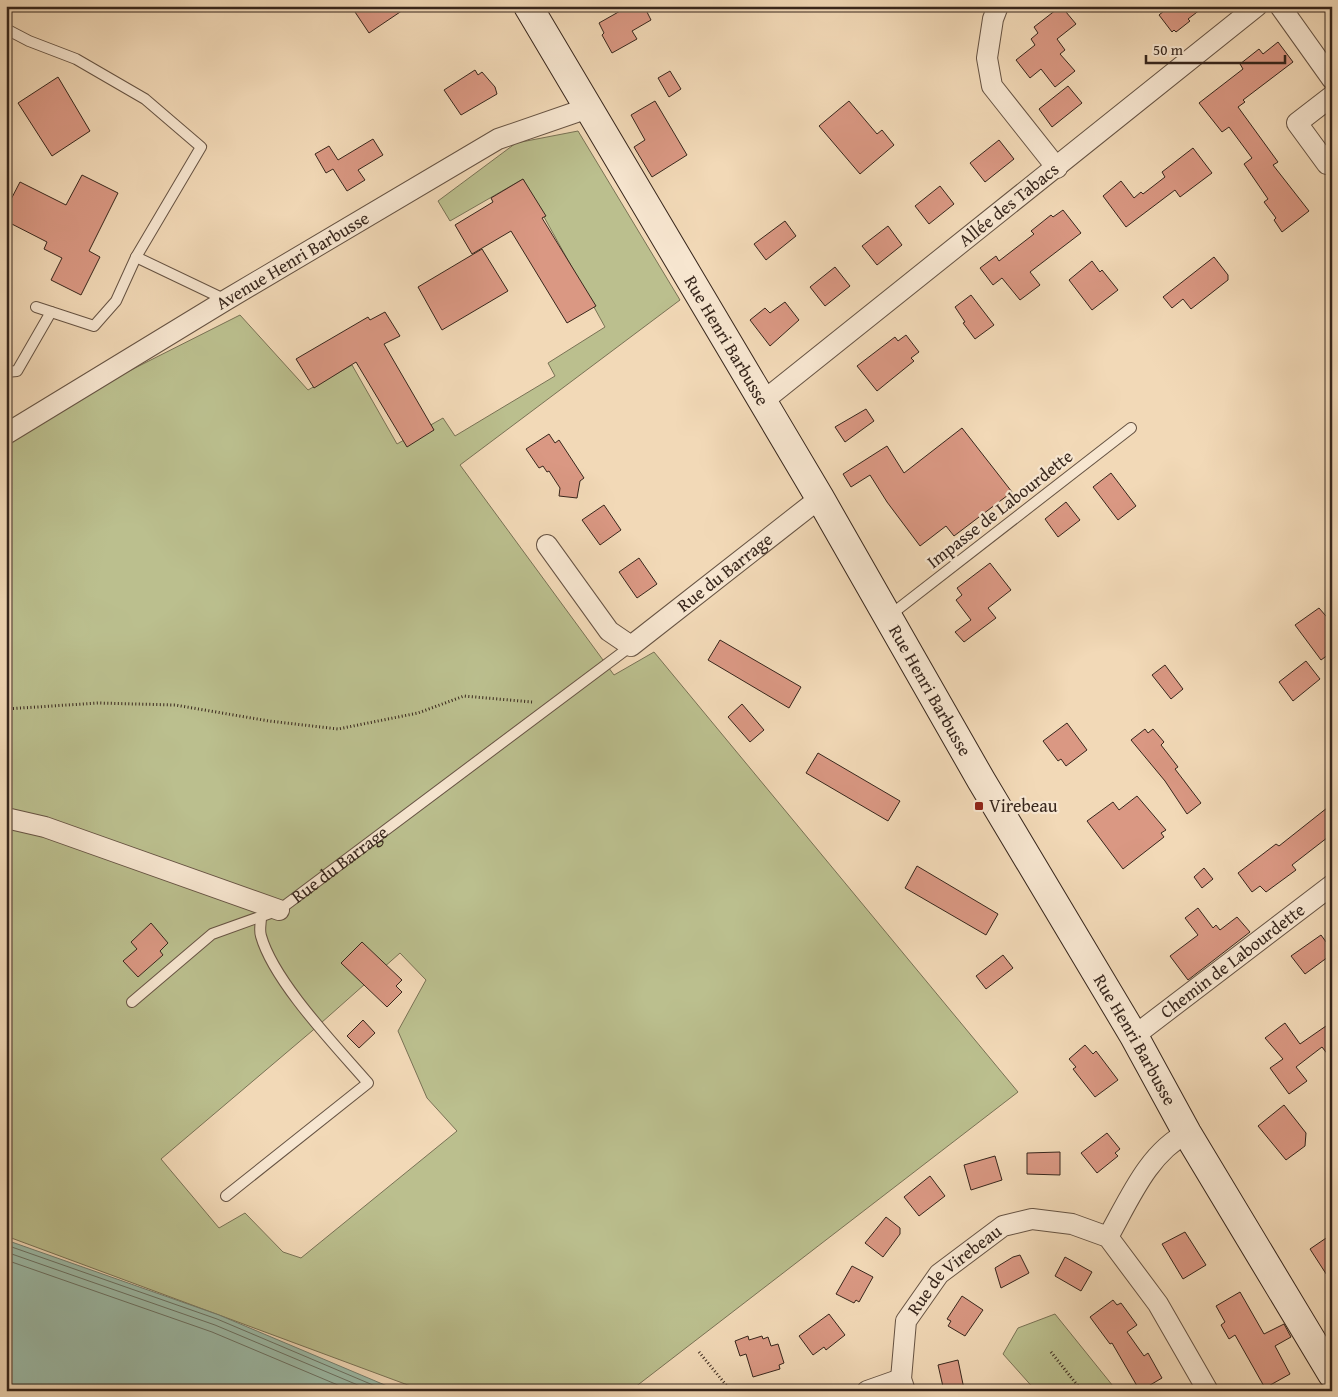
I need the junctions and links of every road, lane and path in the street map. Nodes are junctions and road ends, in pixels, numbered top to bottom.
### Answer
1 (528, 6) edge
2 (998, 6) edge
3 (1257, 6) edge
4 (1280, 6) edge
5 (6, 29) edge
6 (1332, 79) edge
7 (1332, 96) edge
8 (588, 108) junction
9 (1332, 160) edge
10 (1057, 168) junction
11 (136, 257) junction
12 (226, 300) junction
13 (36, 307) dead end
14 (50, 312) junction
15 (6, 372) edge
16 (762, 402) junction
17 (1130, 428) dead end
18 (6, 434) edge
19 (820, 498) junction
20 (547, 545) dead end
21 (888, 616) junction
22 (631, 646) junction
23 (6, 709) edge
24 (544, 711) junction
25 (6, 818) edge
26 (1332, 885) edge
27 (270, 913) junction
28 (132, 1002) dead end
29 (1134, 1036) junction
30 (1187, 1133) junction
31 (226, 1196) dead end
32 (1108, 1237) junction
33 (698, 1352) dead end
34 (1051, 1352) dead end
35 (1332, 1374) edge
36 (903, 1385) edge
37 (731, 1391) edge
38 (867, 1391) edge
39 (1082, 1391) edge
40 (1208, 1391) edge

1 - 8 main road, Rue Henri Barbusse
2 - 10 street
3 - 10 street, Allée des Tabacs
4 - 6 street
5 - 11 lane
7 - 9 street
8 - 12 street, Avenue Henri Barbusse
8 - 16 main road, Rue Henri Barbusse
10 - 16 street, Allée des Tabacs
11 - 12 lane
11 - 14 lane
12 - 18 street, Avenue Henri Barbusse
13 - 14 lane
14 - 15 lane
16 - 19 main road, Rue Henri Barbusse
17 - 21 lane, Impasse de Labourdette
19 - 21 main road, Rue Henri Barbusse
19 - 22 street, Rue du Barrage
20 - 22 street
21 - 29 main road, Rue Henri Barbusse
22 - 24 lane, Rue du Barrage
23 - 24 path
24 - 27 lane, Rue du Barrage
25 - 27 street, Rue du Barrage
26 - 29 street, Chemin de Labourdette
27 - 28 lane
27 - 31 lane
29 - 30 main road, Rue Henri Barbusse
30 - 32 street
30 - 35 main road, Rue Henri Barbusse
32 - 36 street, Rue de Virebeau
32 - 40 street
33 - 37 path
34 - 39 path
36 - 38 street

